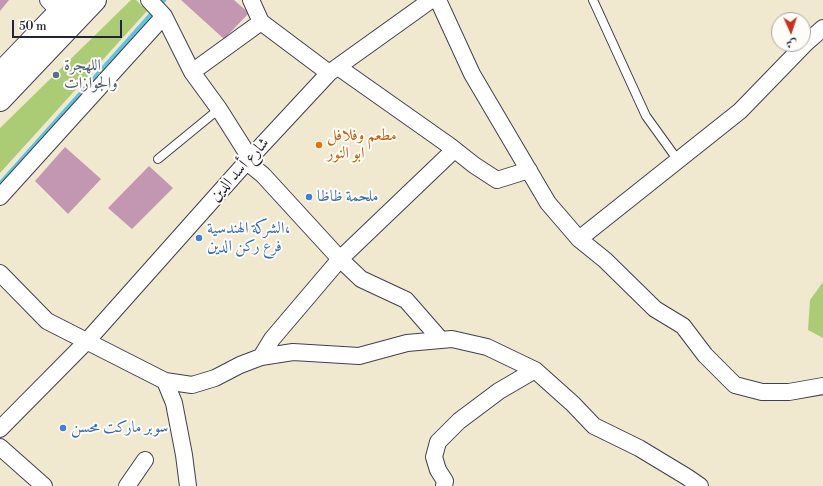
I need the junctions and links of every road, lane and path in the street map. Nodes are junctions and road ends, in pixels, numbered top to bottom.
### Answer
1 (95, 0) edge
2 (251, 0) edge
3 (431, 0) edge
4 (438, 0) edge
5 (592, 0) edge
6 (60, 4) edge
7 (155, 7) edge
8 (260, 22) junction
9 (823, 28) edge
10 (333, 70) junction
11 (192, 72) junction
12 (0, 74) edge
13 (0, 100) edge
14 (219, 109) junction
15 (454, 150) junction
16 (158, 159) dead end
17 (677, 159) junction
18 (249, 160) junction
19 (528, 170) junction
20 (0, 198) edge
21 (579, 239) junction
22 (340, 259) junction
23 (0, 273) edge
24 (441, 340) junction
25 (87, 341) junction
26 (262, 357) junction
27 (535, 370) junction
28 (165, 381) junction
29 (823, 386) edge
30 (0, 429) edge
31 (0, 447) edge
32 (145, 460) dead end
33 (690, 483) edge
34 (44, 486) edge
35 (127, 486) edge
36 (188, 486) edge
37 (444, 486) edge

1 - 13 main road
2 - 8 street
3 - 10 street, شارع أسد الدين
4 - 19 street
5 - 17 lane
6 - 12 main road
7 - 11 street
7 - 20 street
8 - 10 street
8 - 11 street
9 - 17 street
10 - 15 street
10 - 18 street, شارع أسد الدين
11 - 14 street
14 - 16 lane
14 - 18 street
15 - 19 street
15 - 22 street
17 - 21 street
18 - 22 street
18 - 25 street, شارع أسد الدين
19 - 21 street
21 - 29 street
22 - 24 street
22 - 26 street
23 - 25 street
24 - 26 street
24 - 27 street
25 - 28 street
25 - 30 street, شارع أسد الدين
26 - 28 street
27 - 33 street
27 - 37 street
28 - 36 street
31 - 34 street
32 - 35 street

